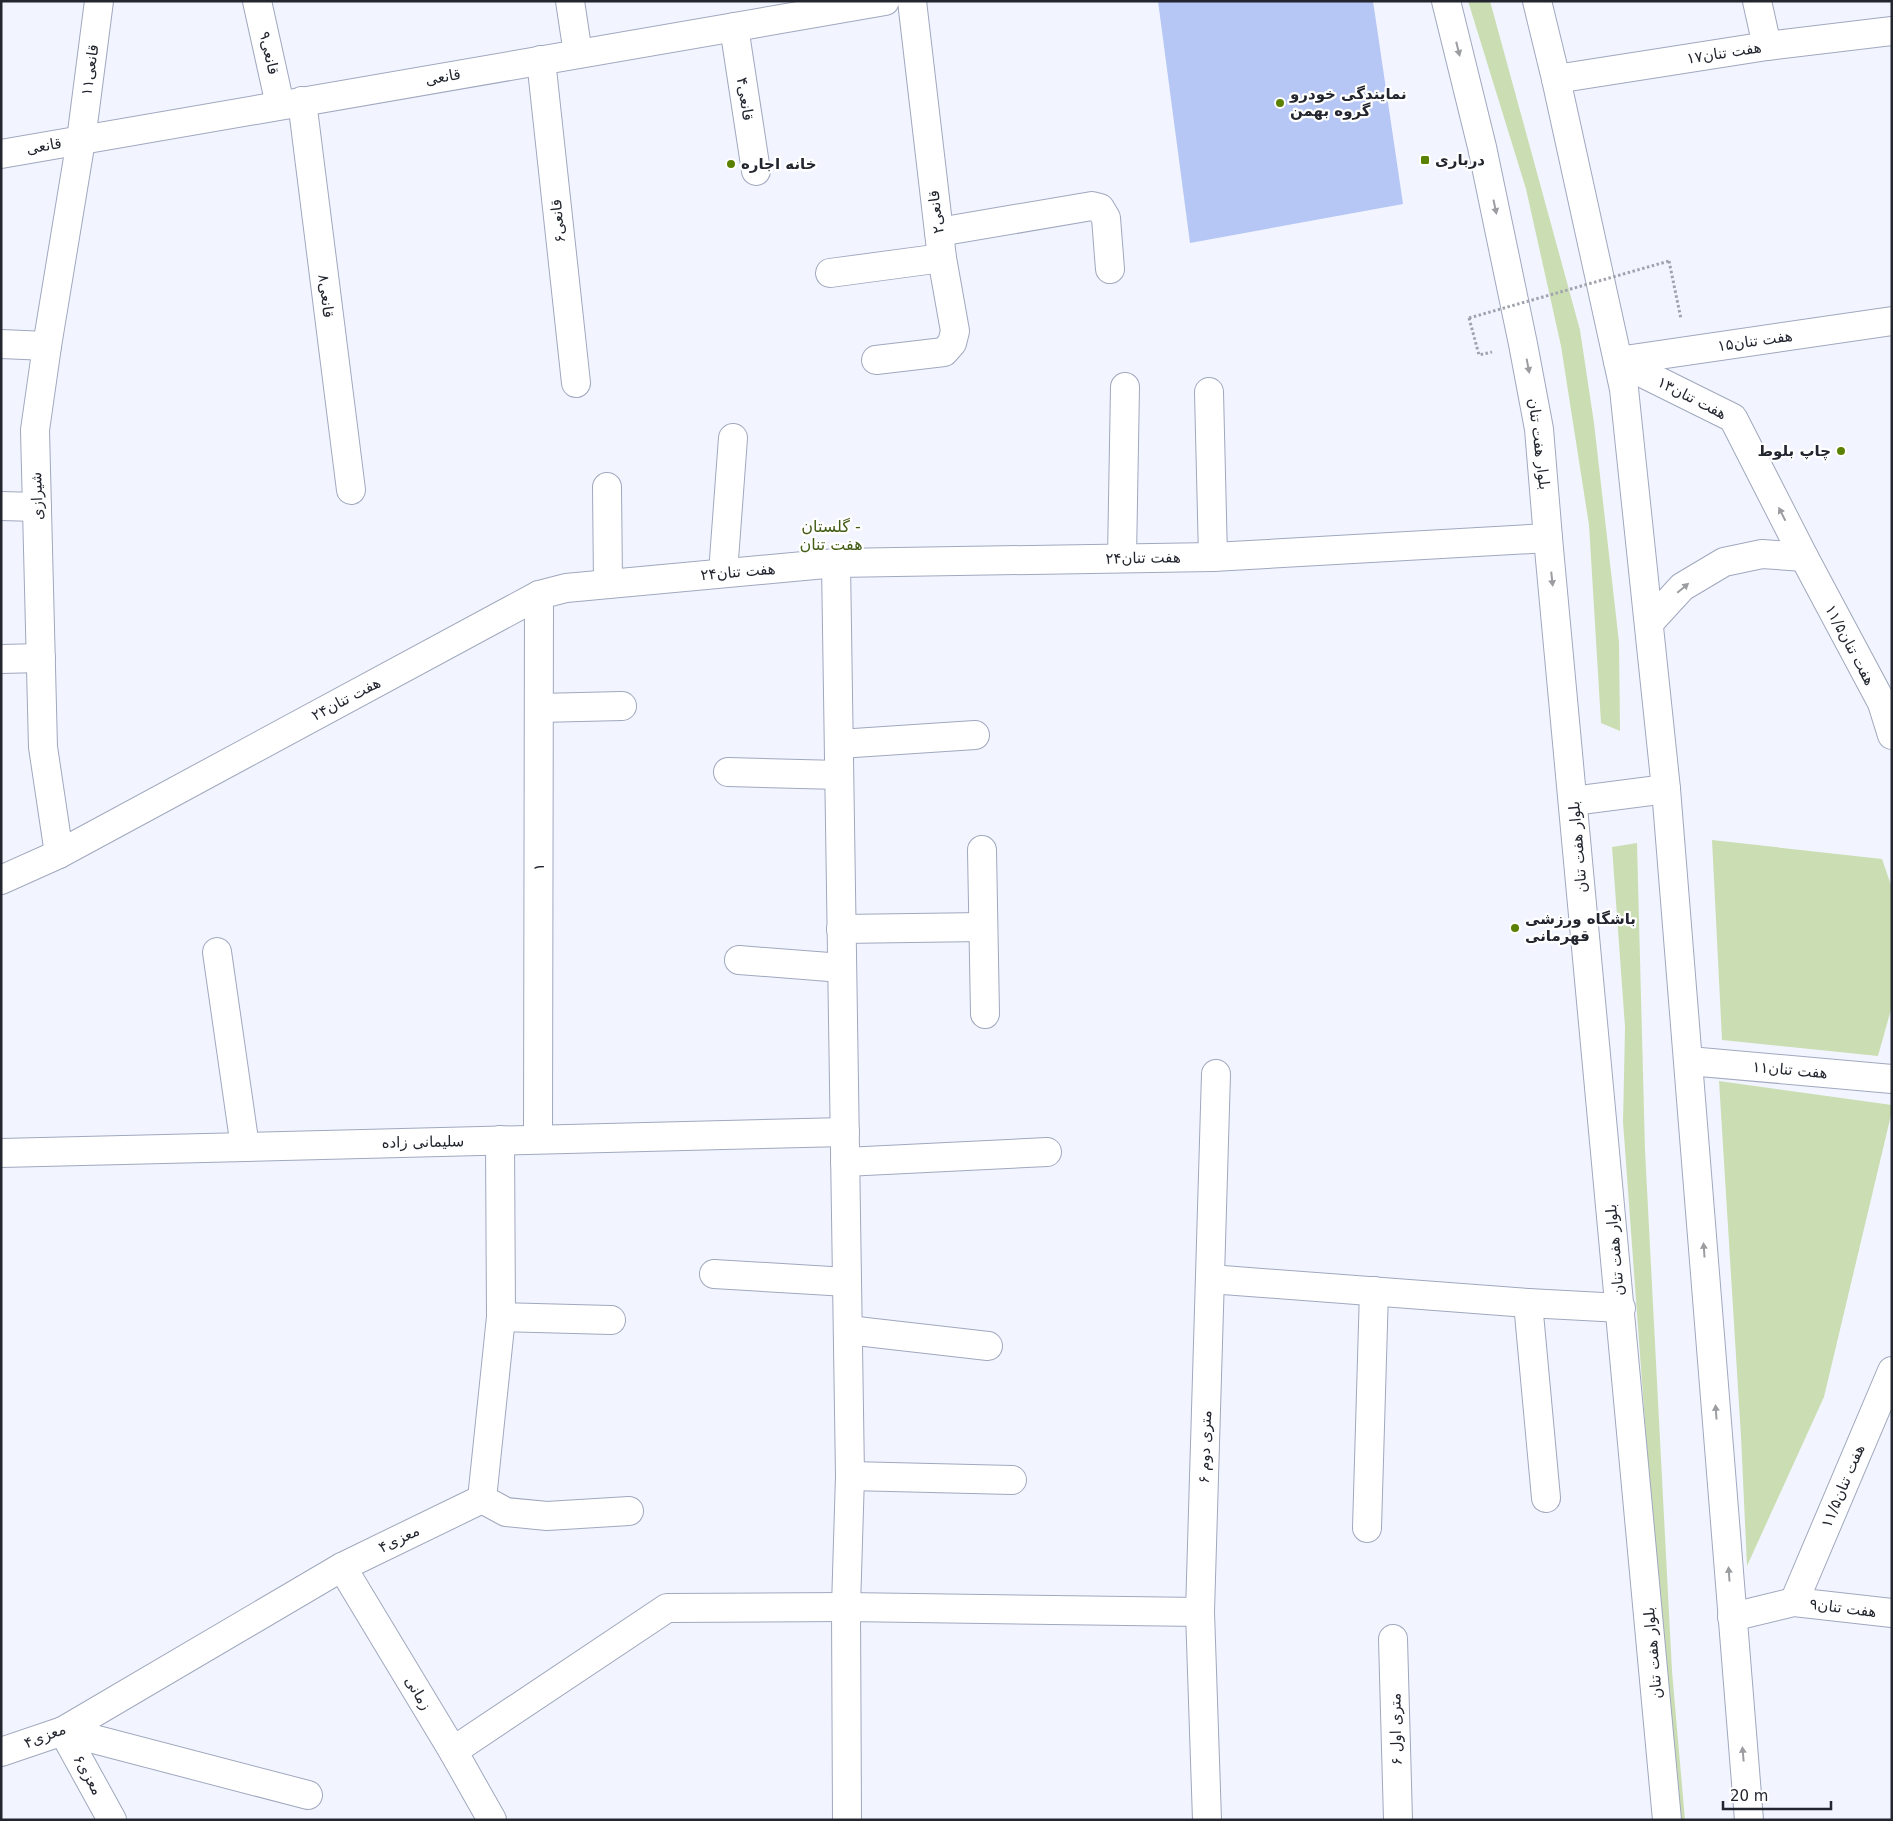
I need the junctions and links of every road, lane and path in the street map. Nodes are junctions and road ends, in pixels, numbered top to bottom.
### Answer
1 (99, 1) edge
2 (257, 1) edge
3 (570, 1) edge
4 (885, 1) edge
5 (912, 1) edge
6 (1446, 1) edge
7 (1537, 1) edge
8 (1757, 1) edge
9 (734, 27) junction
10 (1892, 31) edge
11 (1767, 46) junction
12 (578, 54) junction
13 (541, 60) junction
14 (1556, 79) junction
15 (291, 103) junction
16 (81, 140) junction
17 (1, 154) edge
18 (756, 171) dead end
19 (940, 245) junction
20 (1110, 270) dead end
21 (830, 273) dead end
22 (1676, 297) dead end
23 (1892, 321) edge
24 (1, 344) edge
25 (47, 346) junction
26 (1479, 355) dead end
27 (876, 360) dead end
28 (1618, 361) junction
29 (576, 383) dead end
30 (1125, 388) dead end
31 (1209, 392) dead end
32 (733, 438) dead end
33 (607, 487) dead end
34 (351, 490) dead end
35 (1, 506) edge
36 (37, 507) junction
37 (1548, 538) junction
38 (1213, 556) junction
39 (1804, 557) junction
40 (1122, 558) junction
41 (836, 563) junction
42 (723, 573) junction
43 (608, 584) junction
44 (539, 595) junction
45 (1649, 623) junction
46 (41, 658) junction
47 (1, 659) edge
48 (1887, 703) edge
49 (622, 706) dead end
50 (539, 708) junction
51 (975, 735) dead end
52 (1892, 735) edge
53 (839, 744) junction
54 (728, 772) dead end
55 (839, 775) junction
56 (1666, 789) junction
57 (1573, 800) junction
58 (982, 850) dead end
59 (59, 854) junction
60 (1, 880) edge
61 (983, 927) junction
62 (841, 929) junction
63 (216, 952) dead end
64 (739, 960) dead end
65 (842, 968) junction
66 (986, 1014) dead end
67 (1689, 1060) junction
68 (1216, 1074) dead end
69 (1892, 1079) edge
70 (845, 1132) junction
71 (538, 1139) junction
72 (500, 1140) junction
73 (246, 1146) junction
74 (1, 1152) edge
75 (1047, 1152) dead end
76 (845, 1162) junction
77 (714, 1274) dead end
78 (1210, 1280) junction
79 (847, 1282) junction
80 (1374, 1291) junction
81 (1528, 1303) junction
82 (1620, 1308) junction
83 (501, 1316) junction
84 (611, 1320) dead end
85 (848, 1330) junction
86 (988, 1346) dead end
87 (1892, 1371) edge
88 (850, 1476) junction
89 (1012, 1480) dead end
90 (1546, 1498) dead end
91 (482, 1499) junction
92 (629, 1511) dead end
93 (1367, 1528) dead end
94 (342, 1567) junction
95 (1794, 1602) junction
96 (846, 1607) junction
97 (1200, 1612) junction
98 (1892, 1613) edge
99 (1732, 1617) junction
100 (1393, 1639) dead end
101 (64, 1731) junction
102 (453, 1751) junction
103 (1, 1752) edge
104 (308, 1795) dead end
105 (112, 1820) edge
106 (492, 1820) edge
107 (847, 1820) edge
108 (1207, 1820) edge
109 (1398, 1820) edge
110 (1668, 1820) edge
111 (1749, 1820) edge

1 - 16 street, ۱۱قانعی
2 - 15 street, ۹قانعی
3 - 12 street
4 - 9 street, قانعی
5 - 19 street, ۲قانعی
6 -> 37 street, بلوار هفت تنان
7 - 14 street
8 - 11 street
9 - 12 street, قانعی
9 - 18 street, ۴قانعی
10 - 11 street, هفت تنان۱۷
11 - 14 street, هفت تنان۱۷
12 - 13 street, قانعی
13 - 15 street, قانعی
13 - 29 street, ۶قانعی
14 - 28 street
15 - 16 street, قانعی
15 - 34 street, ۸قانعی
16 - 17 street, قانعی
16 - 25 street, شیرازی
19 - 20 street
19 - 21 street
19 - 27 street, ۲قانعی
22 - 26 path, bridge
23 - 28 street, هفت تنان۱۵
24 - 25 street
25 - 36 street, شیرازی
39 -> 28 street, ۱۳هفت تنان
28 - 45 street
30 - 40 street
31 - 38 street
32 - 42 street
33 - 43 street
35 - 36 street
36 - 46 street, شیرازی
37 - 38 street, هفت تنان۲۴
37 -> 57 street, بلوار هفت تنان
38 - 40 street, هفت تنان۲۴
45 -> 39 street
39 - 48 street, ۱۱/۵هفت تنان
40 - 41 street, هفت تنان۲۴
41 - 42 street, هفت تنان۲۴
41 - 53 street
42 - 43 street, هفت تنان۲۴
43 - 44 street, هفت تنان۲۴
44 - 50 street, ۱
44 - 59 street, هفت تنان۲۴
45 - 56 street
46 - 47 street
46 - 59 street, شیرازی
48 - 52 street, ۱۱/۵هفت تنان
49 - 50 street
50 - 71 street, ۱
51 - 53 street
53 - 55 street
54 - 55 street
55 - 62 street
56 - 57 street
56 - 67 street
57 - 82 street, بلوار هفت تنان
58 - 61 street
59 - 60 street, هفت تنان۲۴
61 - 62 street
61 - 66 street
62 - 65 street
63 - 73 street
64 - 65 street
65 - 70 street
67 - 69 street, هفت تنان۱۱
99 -> 67 street
68 - 78 street, ۶ متری دوم
70 - 71 street, سلیمانی زاده
70 - 76 street
71 - 72 street, سلیمانی زاده
72 - 73 street, سلیمانی زاده
72 - 83 street
73 - 74 street, سلیمانی زاده
75 - 76 street
76 - 79 street
77 - 79 street
78 - 80 street
78 - 97 street, ۶ متری دوم
79 - 85 street
80 - 81 street
80 - 93 street
81 - 82 street
81 - 90 street
82 - 110 street, بلوار هفت تنان
83 - 84 street
83 - 91 street
85 - 86 street
85 - 88 street
87 - 95 street, ۱۱/۵هفت تنان
88 - 89 street
88 - 96 street
91 - 92 street
91 - 94 street, ۴معزی
94 - 101 street, ۴معزی
94 - 102 street, زمانی
95 - 98 street, هفت تنان۹
95 - 99 street
96 - 97 street
96 - 102 street
96 - 107 street
97 - 108 street, ۶ متری دوم
111 -> 99 street
100 - 109 street, ۶ متری اول
101 - 103 street, ۴معزی
101 - 104 street
101 - 105 street, ۶معزی
102 - 106 street, زمانی

